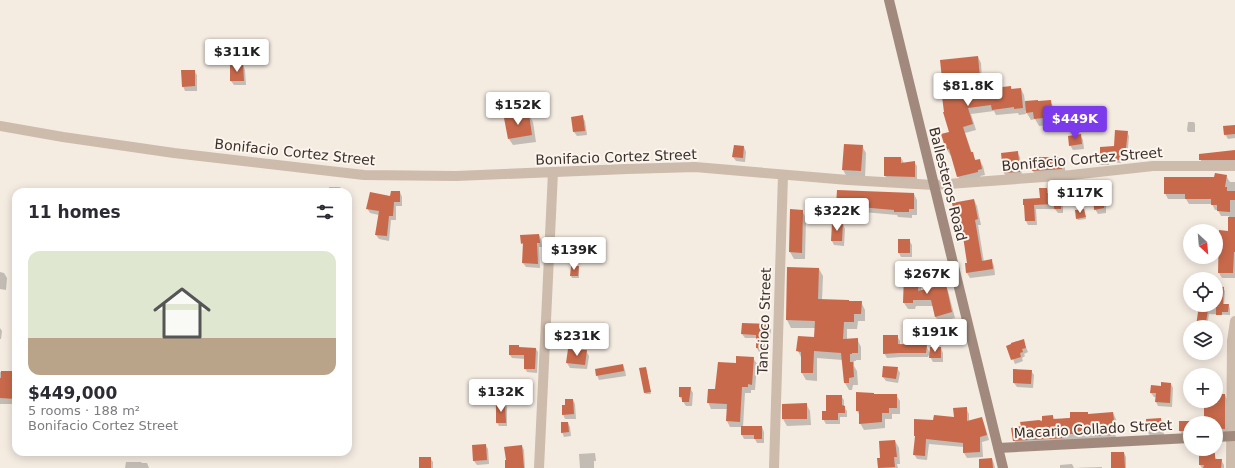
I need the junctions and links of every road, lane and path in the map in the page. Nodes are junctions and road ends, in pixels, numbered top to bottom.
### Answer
1 (889, 0) edge
2 (0, 126) edge
3 (1235, 166) edge
4 (553, 172) junction
5 (783, 174) junction
6 (934, 185) junction
7 (1235, 321) edge
8 (1233, 436) edge
9 (1223, 437) edge
10 (1183, 438) edge
11 (998, 448) junction
12 (539, 468) edge
13 (774, 468) edge
14 (1003, 468) edge
15 (1231, 468) edge

1 - 6 main road, Ballesteros Road
2 - 4 street, Bonifacio Cortez Street
3 - 6 street, Bonifacio Cortez Street
4 - 5 street, Bonifacio Cortez Street
4 - 12 street
5 - 6 street, Bonifacio Cortez Street
5 - 13 street, Tancioco Street
6 - 11 main road, Ballesteros Road
7 - 8 street
8 - 9 main road
8 - 15 street
10 - 11 main road, Macario Collado Street
11 - 14 main road, Ballesteros Road

